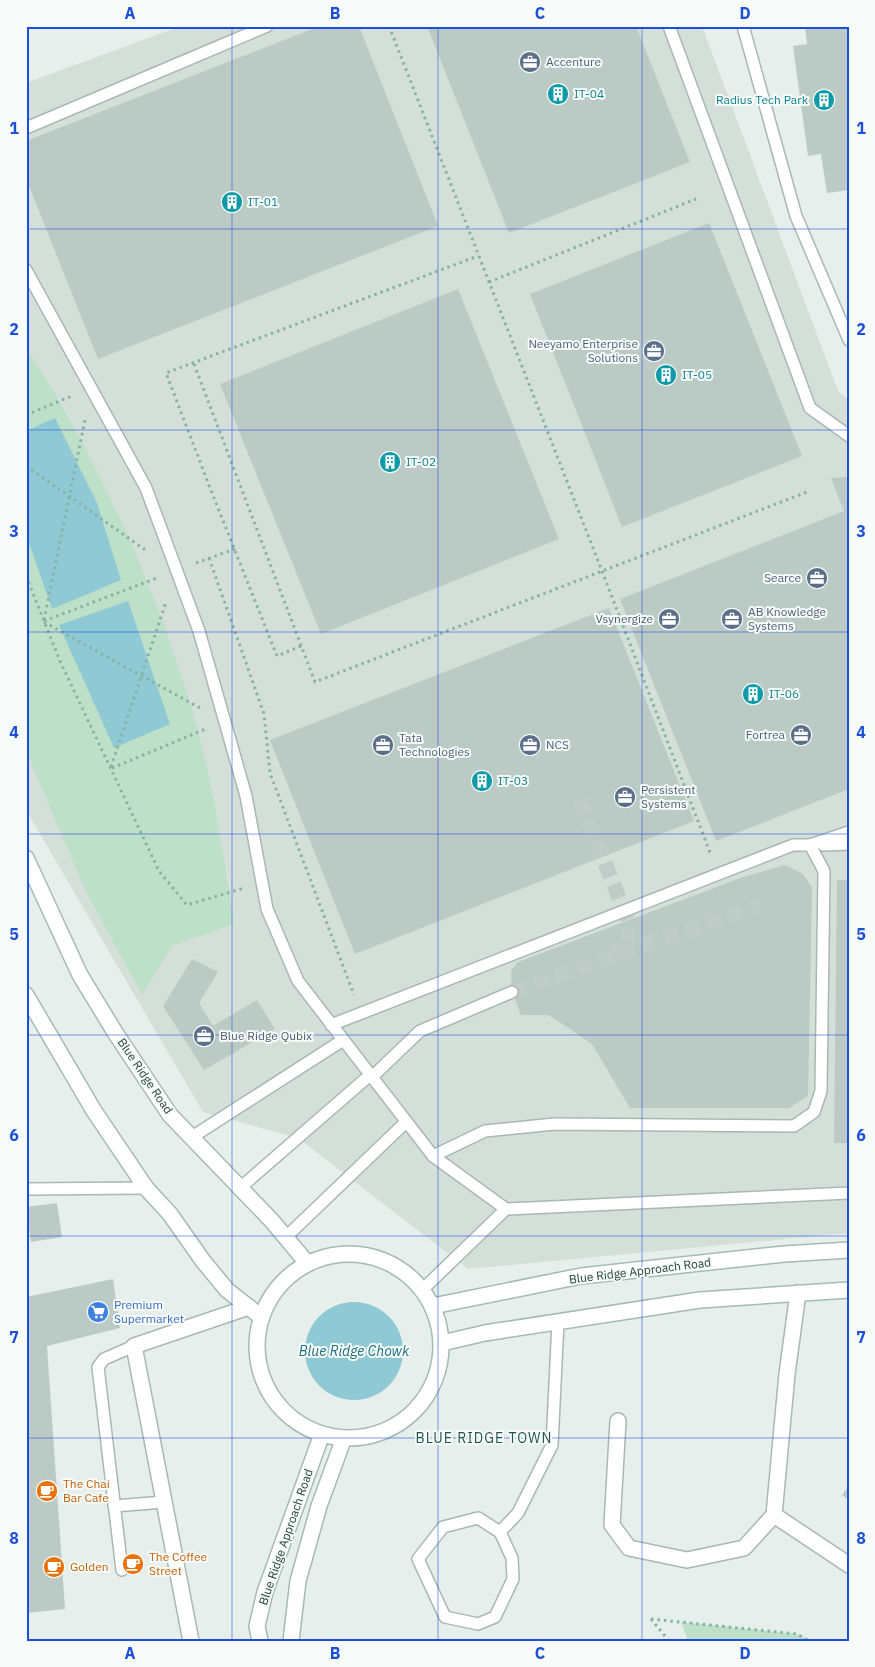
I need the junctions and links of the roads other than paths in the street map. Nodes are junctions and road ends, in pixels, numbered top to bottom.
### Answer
1 (267, 26) edge
2 (669, 26) edge
3 (743, 26) edge
4 (26, 128) edge
5 (26, 270) edge
6 (849, 340) edge
7 (849, 436) edge
8 (849, 832) edge
9 (849, 844) edge
10 (810, 845) junction
11 (26, 858) edge
12 (512, 992) tunnel mouth
13 (26, 995) edge
14 (331, 1025) junction
15 (343, 1040) junction
16 (371, 1076) junction
17 (406, 1122) junction
18 (192, 1137) junction
19 (433, 1156) junction
20 (146, 1188) junction
21 (240, 1188) junction
22 (26, 1189) edge
23 (849, 1193) edge
24 (506, 1209) junction
25 (286, 1238) junction
26 (849, 1250) edge
27 (307, 1263) junction
28 (422, 1290) junction
29 (849, 1290) edge
30 (798, 1293) junction
31 (433, 1306) junction
32 (255, 1312) junction
33 (558, 1322) junction
34 (442, 1343) junction
35 (134, 1346) junction
36 (618, 1421) dead end
37 (322, 1434) junction
38 (344, 1438) junction
39 (164, 1502) junction
40 (114, 1506) junction
41 (774, 1515) junction
42 (500, 1532) junction
43 (849, 1565) edge
44 (122, 1570) dead end
45 (191, 1641) edge
46 (260, 1641) edge
47 (291, 1641) edge

1 - 4 lane
2 - 7 lane
3 - 6 lane
5 - 14 lane
8 - 10 lane
9 - 10 lane
10 - 14 lane
10 - 19 lane
11 - 18 street, Blue Ridge Road
12 - 16 lane
13 - 20 street
14 - 15 lane
15 - 16 lane
15 - 18 lane
16 - 17 lane
16 - 21 lane
17 - 19 lane
17 - 25 lane
18 - 21 street, Blue Ridge Road
19 - 24 lane
20 - 22 lane
20 - 32 street
21 - 25 street, Blue Ridge Road
23 - 24 lane
24 - 28 lane
25 - 27 street, Blue Ridge Road
26 - 31 street, Blue Ridge Approach Road
27 - 28 street
27 - 32 street
28 - 31 street
29 - 30 street
30 - 33 street
30 - 41 street
31 - 34 street
32 - 35 street
32 - 37 street
33 - 34 street
33 - 42 lane
34 - 38 street
35 - 39 street
35 - 40 lane
36 - 41 street
37 - 38 street
37 - 46 street, Blue Ridge Approach Road
38 - 47 street, Blue Ridge Approach Road
39 - 40 lane
39 - 45 street
40 - 44 lane
41 - 43 street
42 - 42 lane

